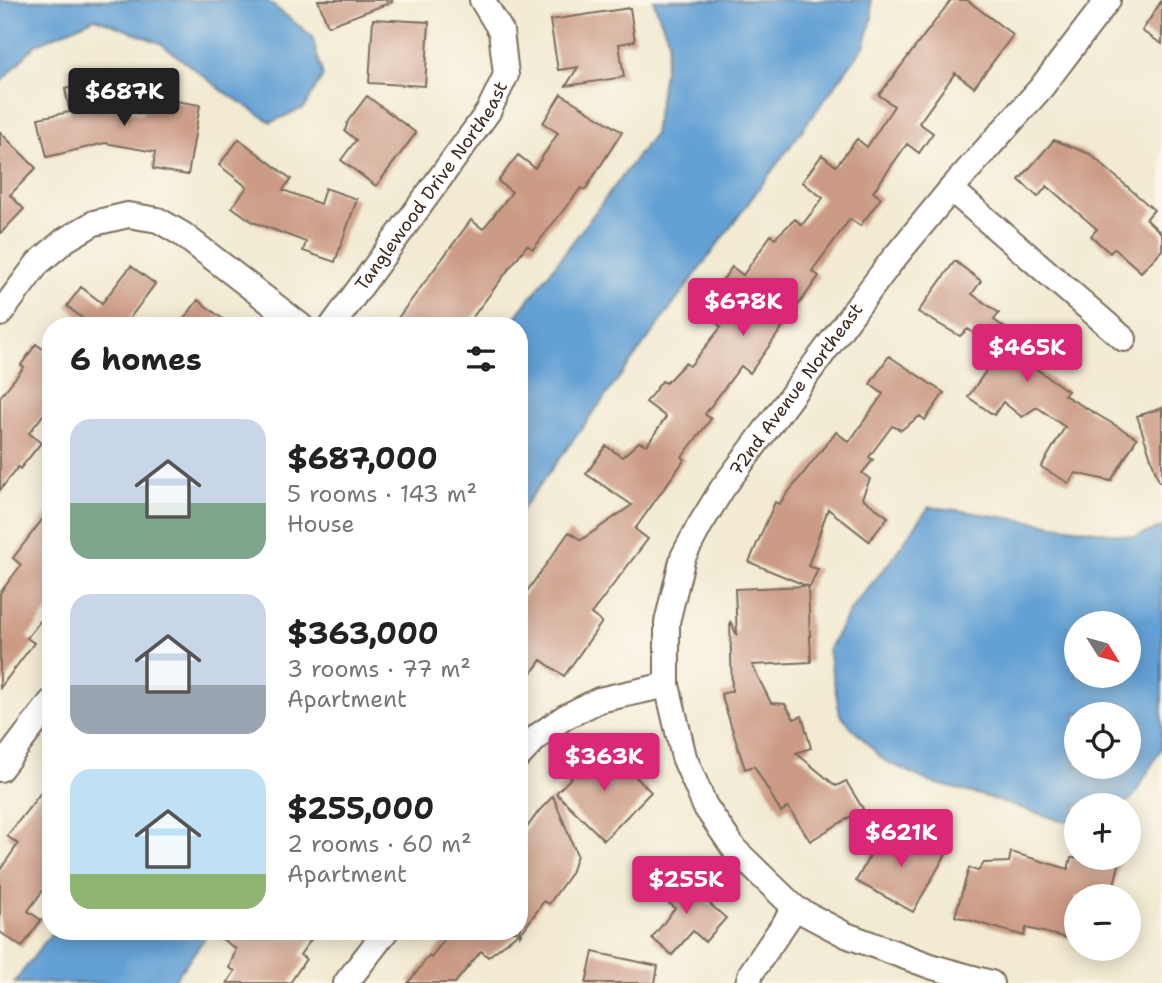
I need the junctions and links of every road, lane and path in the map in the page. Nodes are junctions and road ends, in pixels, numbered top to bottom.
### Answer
1 (482, 0) edge
2 (1108, 0) edge
3 (951, 189) junction
4 (0, 314) edge
5 (289, 317) edge
6 (339, 317) edge
7 (1124, 339) dead end
8 (667, 685) junction
9 (42, 714) edge
10 (528, 747) edge
11 (0, 769) edge
12 (795, 908) junction
13 (379, 940) edge
14 (346, 983) edge
15 (748, 983) edge
16 (991, 983) edge

1 - 6 street, Tanglewood Drive Northeast
2 - 3 street, 72nd Avenue Northeast
3 - 7 street
3 - 8 street, 72nd Avenue Northeast
4 - 5 street
8 - 10 street
8 - 12 street, 72nd Avenue Northeast
9 - 11 street
12 - 15 street
12 - 16 street, 72nd Avenue Northeast
13 - 14 street

